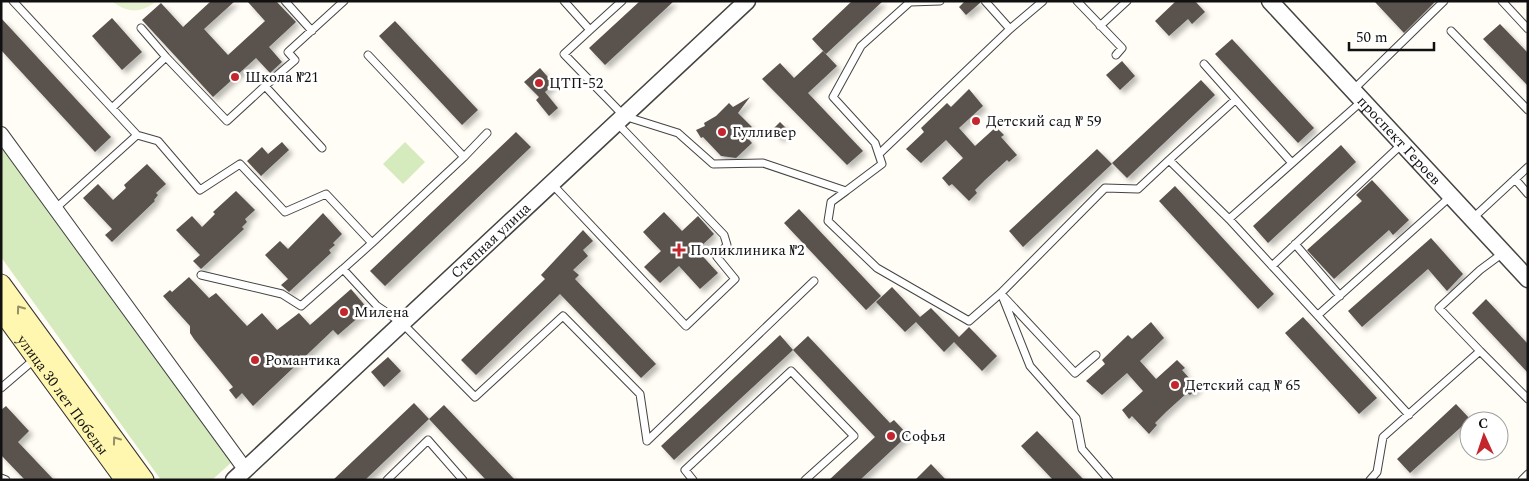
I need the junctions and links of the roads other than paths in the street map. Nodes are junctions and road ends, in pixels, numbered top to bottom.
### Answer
1 (13, 1) edge
2 (285, 1) edge
3 (344, 1) edge
4 (564, 1) edge
5 (622, 1) edge
6 (747, 1) edge
7 (940, 1) edge
8 (985, 1) edge
9 (1043, 1) edge
10 (1077, 1) edge
11 (1127, 1) edge
12 (1444, 1) edge
13 (1502, 1) edge
14 (1272, 2) edge
15 (1100, 26) junction
16 (141, 28) dead end
17 (1010, 29) junction
18 (1528, 29) edge
19 (590, 30) junction
20 (312, 31) junction
21 (1451, 31) dead end
22 (1116, 54) dead end
23 (368, 55) dead end
24 (166, 57) junction
25 (1204, 64) dead end
26 (265, 86) junction
27 (1358, 96) junction
28 (1235, 100) junction
29 (112, 108) junction
30 (1528, 110) edge
31 (621, 119) junction
32 (487, 132) dead end
33 (1, 134) edge
34 (137, 135) junction
35 (1402, 144) junction
36 (322, 148) dead end
37 (879, 154) junction
38 (464, 156) junction
39 (1169, 160) junction
40 (1292, 163) junction
41 (1528, 167) edge
42 (1515, 180) junction
43 (552, 184) junction
44 (846, 190) junction
45 (1528, 194) edge
46 (1451, 196) junction
47 (56, 208) junction
48 (1229, 219) junction
49 (1472, 219) junction
50 (372, 243) junction
51 (1295, 244) junction
52 (1504, 253) junction
53 (1272, 266) junction
54 (343, 269) junction
55 (201, 275) dead end
56 (1527, 276) edge
57 (814, 281) dead end
58 (1, 284) edge
59 (1001, 293) junction
60 (1340, 296) junction
61 (1, 310) edge
62 (1318, 315) junction
63 (402, 323) junction
64 (1480, 351) junction
65 (1096, 354) dead end
66 (37, 358) junction
67 (1, 388) edge
68 (1528, 399) edge
69 (1409, 415) junction
70 (1528, 474) edge
71 (240, 475) edge
72 (1, 478) edge
73 (6, 480) edge
74 (125, 480) edge
75 (144, 480) edge
76 (387, 480) edge
77 (463, 480) edge
78 (693, 480) edge
79 (804, 480) edge
80 (1109, 480) edge
81 (1370, 480) edge
82 (1522, 480) edge

1 - 29 lane
2 - 20 lane
3 - 20 lane
4 - 19 lane
5 - 19 lane
6 - 31 street, Степная улица
7 - 37 lane
8 - 17 lane
9 - 17 lane
10 - 15 lane
11 - 15 lane
12 - 27 lane
13 - 18 lane
14 - 27 street, проспект Героев
15 - 22 lane
16 - 24 lane
17 - 37 lane
19 - 31 lane
20 - 26 lane
21 - 30 lane
23 - 38 lane
24 - 26 lane
24 - 29 lane
25 - 28 lane
26 - 36 lane
27 - 35 street, проспект Героев
27 - 40 lane
28 - 39 lane
28 - 40 lane
29 - 34 lane
31 - 43 street, Степная улица
31 - 43 lane
31 - 44 lane
32 - 38 lane
33 - 47 street
34 - 47 lane
34 - 50 lane
35 - 46 street, проспект Героев
35 - 51 lane
37 - 44 lane
38 - 50 lane
39 - 48 lane
39 - 59 lane
40 - 48 lane
41 - 42 lane
42 - 45 lane
42 - 49 lane
43 - 63 street, Степная улица
44 - 59 lane
46 - 49 street, проспект Героев
46 - 60 lane
47 - 71 street
48 - 53 lane
49 - 52 street, проспект Героев
50 - 54 lane
51 - 53 lane
51 - 60 lane
52 - 56 street, проспект Героев
52 - 64 lane
53 - 62 lane
54 - 55 lane
54 - 63 lane
57 - 63 lane
75 -> 58 main road
59 - 65 lane
59 - 80 lane
60 - 62 lane
61 - 66 main road, улица 30 лет Победы
62 - 69 lane
63 - 71 street, Степная улица
64 - 68 lane
64 - 69 lane
66 - 67 lane
66 - 74 main road, улица 30 лет Победы
69 - 81 lane
70 - 82 lane
72 - 73 lane
76 - 77 lane
78 - 79 lane

